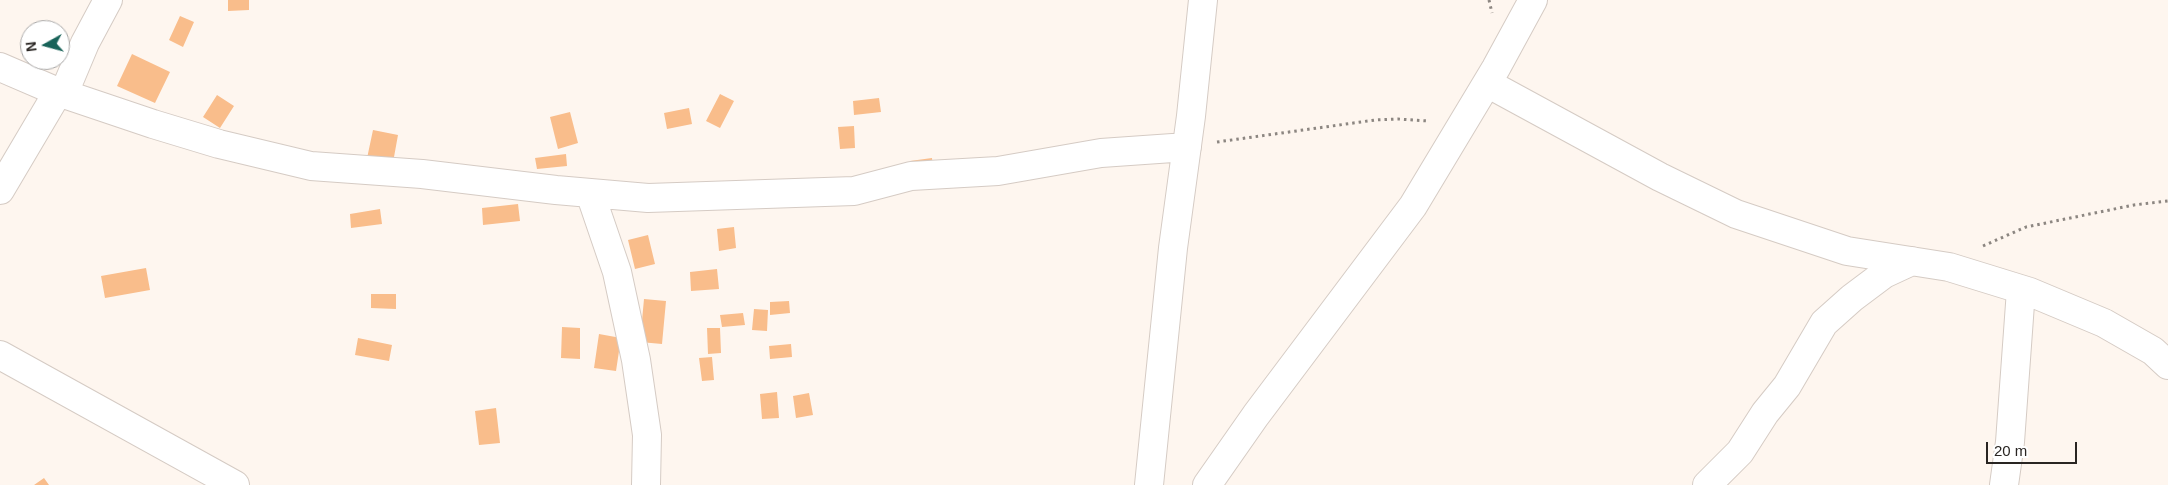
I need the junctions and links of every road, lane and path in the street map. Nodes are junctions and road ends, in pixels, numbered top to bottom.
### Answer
1 (108, 0) edge
2 (1203, 0) edge
3 (1533, 0) edge
4 (0, 67) edge
5 (1487, 83) junction
6 (61, 92) junction
7 (1461, 125) junction
8 (1187, 147) junction
9 (0, 190) edge
10 (590, 193) junction
11 (2168, 201) edge
12 (1912, 260) junction
13 (1949, 267) junction
14 (2021, 290) junction
15 (0, 355) edge
16 (2168, 366) edge
17 (235, 485) edge
18 (646, 485) edge
19 (1149, 485) edge
20 (1208, 485) edge
21 (1707, 485) edge
22 (2004, 485) edge

1 - 6 street
2 - 8 street
3 - 5 street
4 - 6 street
5 - 7 street
5 - 12 street
6 - 9 street
6 - 10 street
7 - 8 path
7 - 20 street
8 - 10 street
8 - 19 street
10 - 18 street
11 - 13 path
12 - 13 street
12 - 21 street
13 - 14 street
14 - 16 street
14 - 22 street
15 - 17 street

